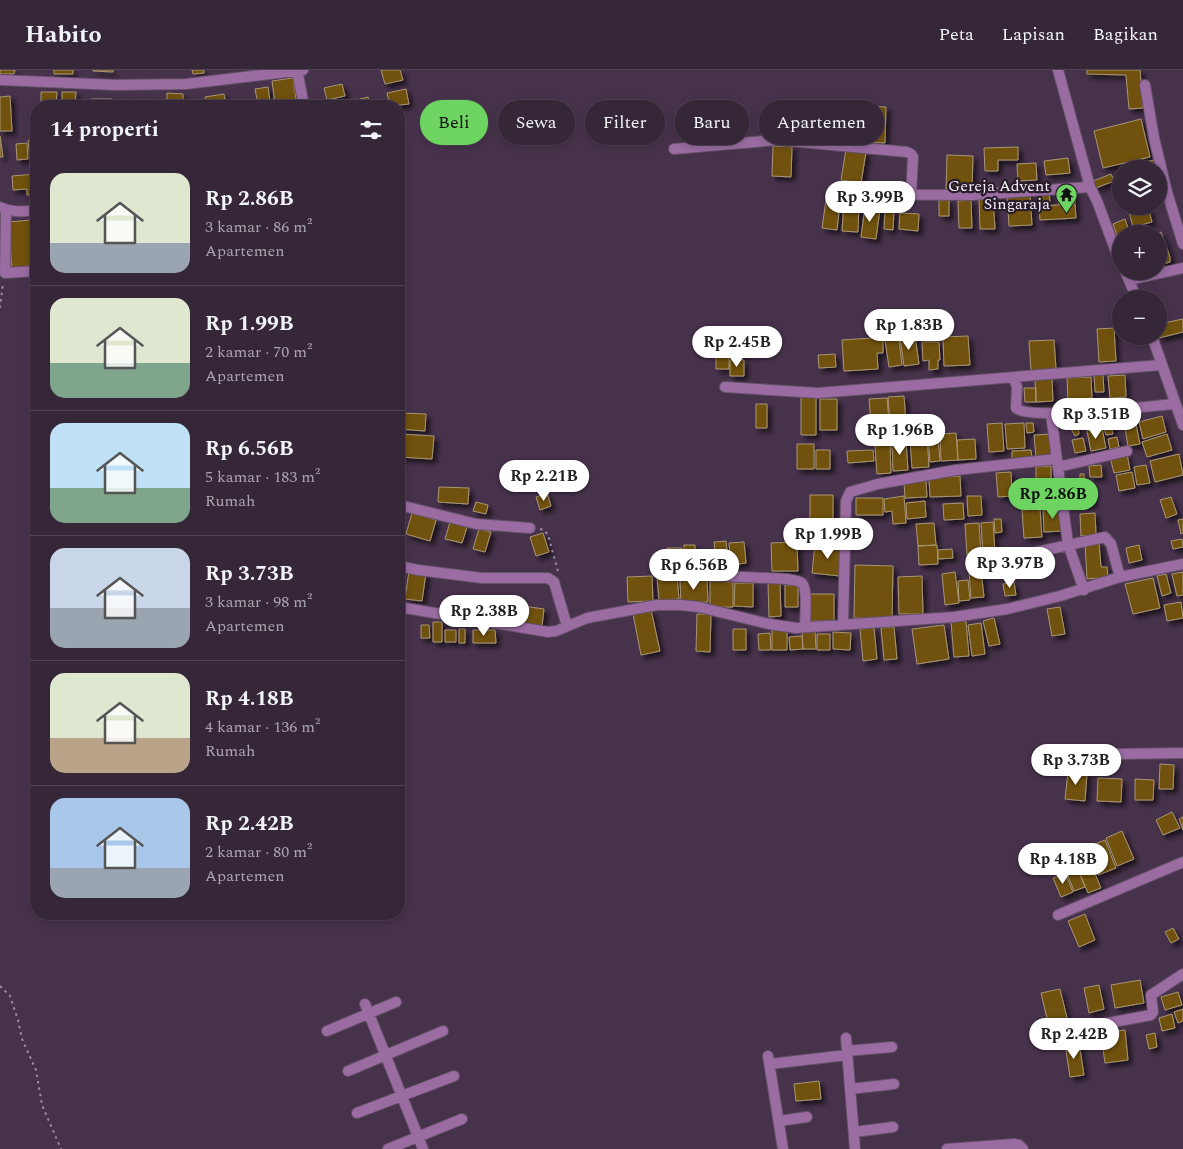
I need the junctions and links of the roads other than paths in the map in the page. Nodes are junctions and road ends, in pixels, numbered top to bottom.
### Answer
1 (299, 70) edge
2 (1058, 70) edge
3 (0, 80) edge
4 (1145, 85) dead end
5 (303, 100) edge
6 (674, 150) dead end
7 (1090, 187) junction
8 (850, 194) dead end
9 (911, 195) junction
10 (3, 209) edge
11 (30, 211) edge
12 (1112, 241) edge
13 (1183, 244) edge
14 (1183, 268) edge
15 (1167, 270) edge
16 (30, 271) edge
17 (1155, 345) edge
18 (1161, 365) junction
19 (1014, 378) junction
20 (725, 387) dead end
21 (1174, 404) junction
22 (1051, 414) junction
23 (1183, 425) edge
24 (1127, 451) dead end
25 (1057, 463) junction
26 (405, 506) edge
27 (530, 528) dead end
28 (1068, 544) junction
29 (1001, 560) dead end
30 (1183, 564) edge
31 (405, 567) edge
32 (682, 574) dead end
33 (1120, 577) junction
34 (1084, 590) junction
35 (405, 608) edge
36 (843, 624) junction
37 (567, 626) junction
38 (805, 627) junction
39 (1183, 753) edge
40 (1117, 754) dead end
41 (1183, 862) edge
42 (1058, 915) dead end
43 (1183, 974) edge
44 (396, 1002) dead end
45 (367, 1008) junction
46 (1087, 1027) dead end
47 (327, 1031) dead end
48 (443, 1031) dead end
49 (846, 1038) dead end
50 (892, 1047) dead end
51 (847, 1053) junction
52 (386, 1055) junction
53 (348, 1071) dead end
54 (454, 1076) dead end
55 (894, 1084) dead end
56 (850, 1089) junction
57 (402, 1096) junction
58 (356, 1113) dead end
59 (807, 1118) dead end
60 (462, 1119) dead end
61 (779, 1121) junction
62 (893, 1128) dead end
63 (854, 1132) junction
64 (418, 1137) junction
65 (971, 1148) edge
66 (388, 1149) edge
67 (423, 1149) edge
68 (783, 1149) edge
69 (855, 1149) edge
70 (947, 1149) edge
71 (1023, 1149) edge

1 - 3 street
1 - 5 street
2 - 7 street
4 - 13 street
6 - 9 street
7 - 9 street
7 - 12 street
8 - 9 street
10 - 11 street
10 - 16 street
14 - 15 street
17 - 18 street
18 - 19 street
18 - 21 street
19 - 20 street
19 - 22 street
21 - 22 street
21 - 23 street
22 - 25 street
24 - 25 street
25 - 28 street
25 - 36 street
26 - 27 street
28 - 29 street
28 - 33 street
28 - 34 street
30 - 33 street
31 - 37 street
32 - 38 street
33 - 34 street
34 - 36 street
35 - 37 street
36 - 38 street
37 - 38 street
39 - 40 street
41 - 42 street
43 - 46 street
44 - 45 street
45 - 47 street
45 - 52 street
48 - 52 street
49 - 51 street
50 - 51 street
51 - 56 street
51 - 61 street
52 - 53 street
52 - 57 street
54 - 57 street
55 - 56 street
56 - 63 street
57 - 58 street
57 - 64 street
59 - 61 street
60 - 64 street
61 - 68 street
62 - 63 street
63 - 69 street
64 - 66 street
64 - 67 street
65 - 70 street
65 - 71 street

